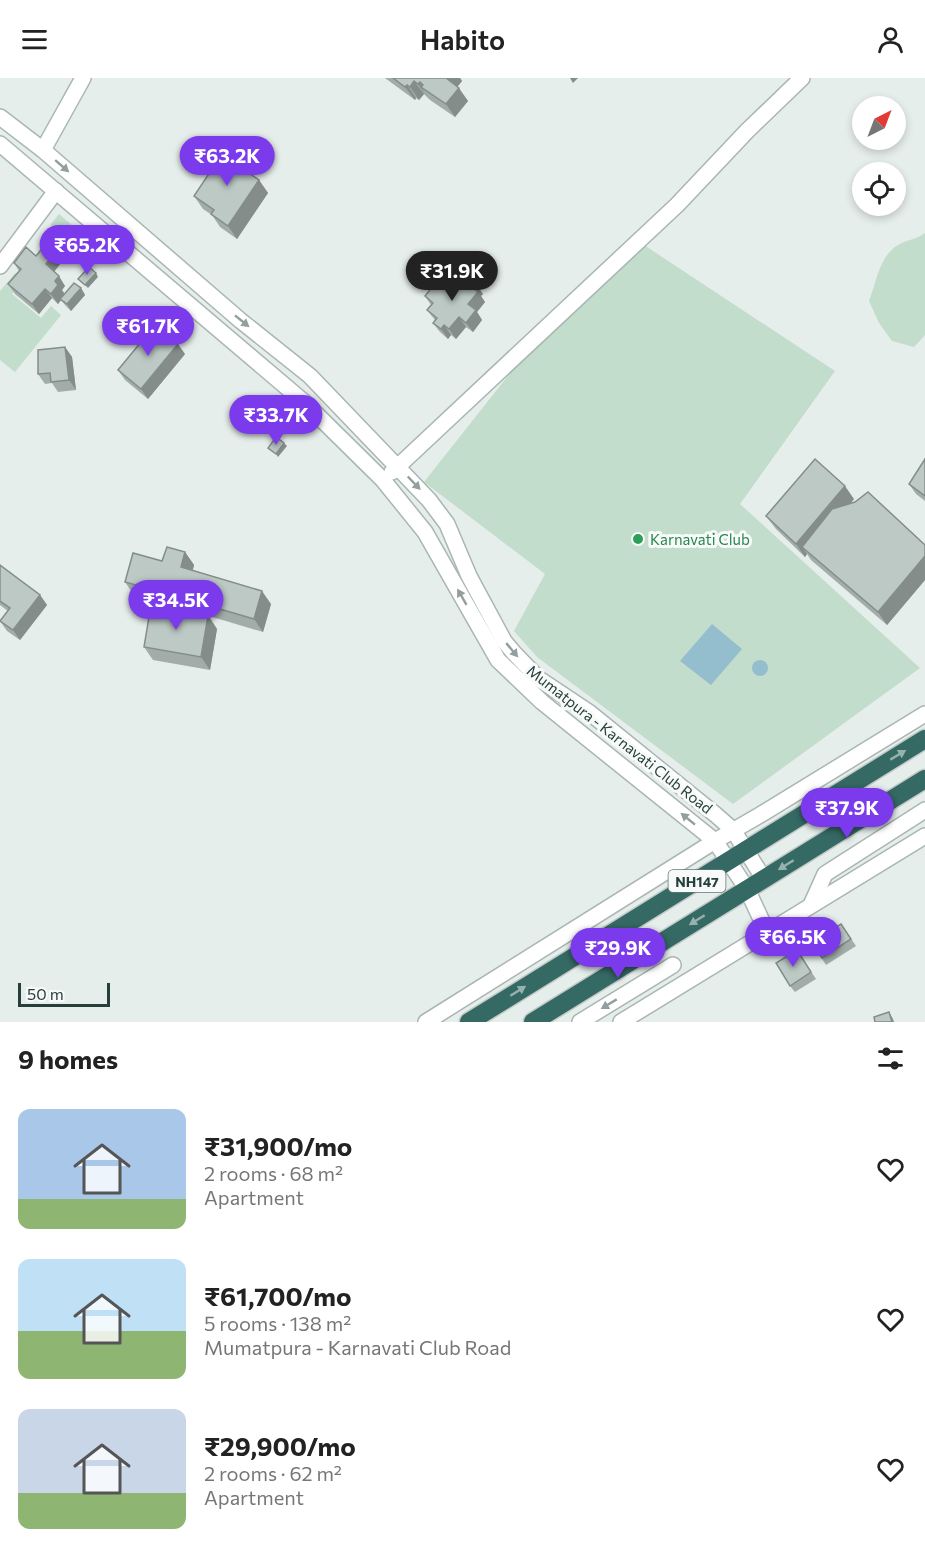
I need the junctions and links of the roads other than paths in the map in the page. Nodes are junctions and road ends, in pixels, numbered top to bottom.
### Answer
1 (83, 78) edge
2 (802, 78) edge
3 (0, 117) edge
4 (0, 144) edge
5 (43, 150) junction
6 (56, 191) junction
7 (0, 266) edge
8 (397, 466) junction
9 (383, 480) junction
10 (925, 714) edge
11 (925, 739) edge
12 (925, 779) edge
13 (925, 810) edge
14 (733, 830) junction
15 (925, 836) edge
16 (715, 841) junction
17 (746, 850) junction
18 (729, 860) junction
19 (764, 879) junction
20 (747, 889) junction
21 (811, 906) junction
22 (766, 932) junction
23 (658, 944) junction
24 (673, 965) junction
25 (686, 982) junction
26 (426, 1022) edge
27 (469, 1022) edge
28 (533, 1022) edge
29 (580, 1022) edge
30 (621, 1022) edge

1 - 5 street
2 - 8 street
3 - 5 street, Mumatpura - Karnavati Club Road
4 - 6 street, Mumatpura - Karnavati Club Road
5 -> 8 street, Mumatpura - Karnavati Club Road
6 - 7 street
6 - 9 street, Mumatpura - Karnavati Club Road
8 - 9 street
8 -> 14 street, Mumatpura - Karnavati Club Road
16 -> 9 street, Mumatpura - Karnavati Club Road
10 - 14 street
17 -> 11 highway, NH147
12 -> 19 highway, NH147
13 - 21 street
14 - 16 street
14 - 17 street, Mumatpura - Karnavati Club Road
15 - 21 street
16 - 18 street, Mumatpura - Karnavati Club Road
16 - 26 street
17 - 18 highway, NH147
17 - 19 street, Mumatpura - Karnavati Club Road
18 - 20 street, Mumatpura - Karnavati Club Road
27 -> 18 highway, NH147
19 - 20 highway, NH147
20 - 22 street, Mumatpura - Karnavati Club Road
20 -> 23 highway, NH147
21 - 22 street
22 - 25 street
23 - 24 street
23 - 28 highway, NH147
24 - 25 street
24 -> 29 street
25 - 30 street

